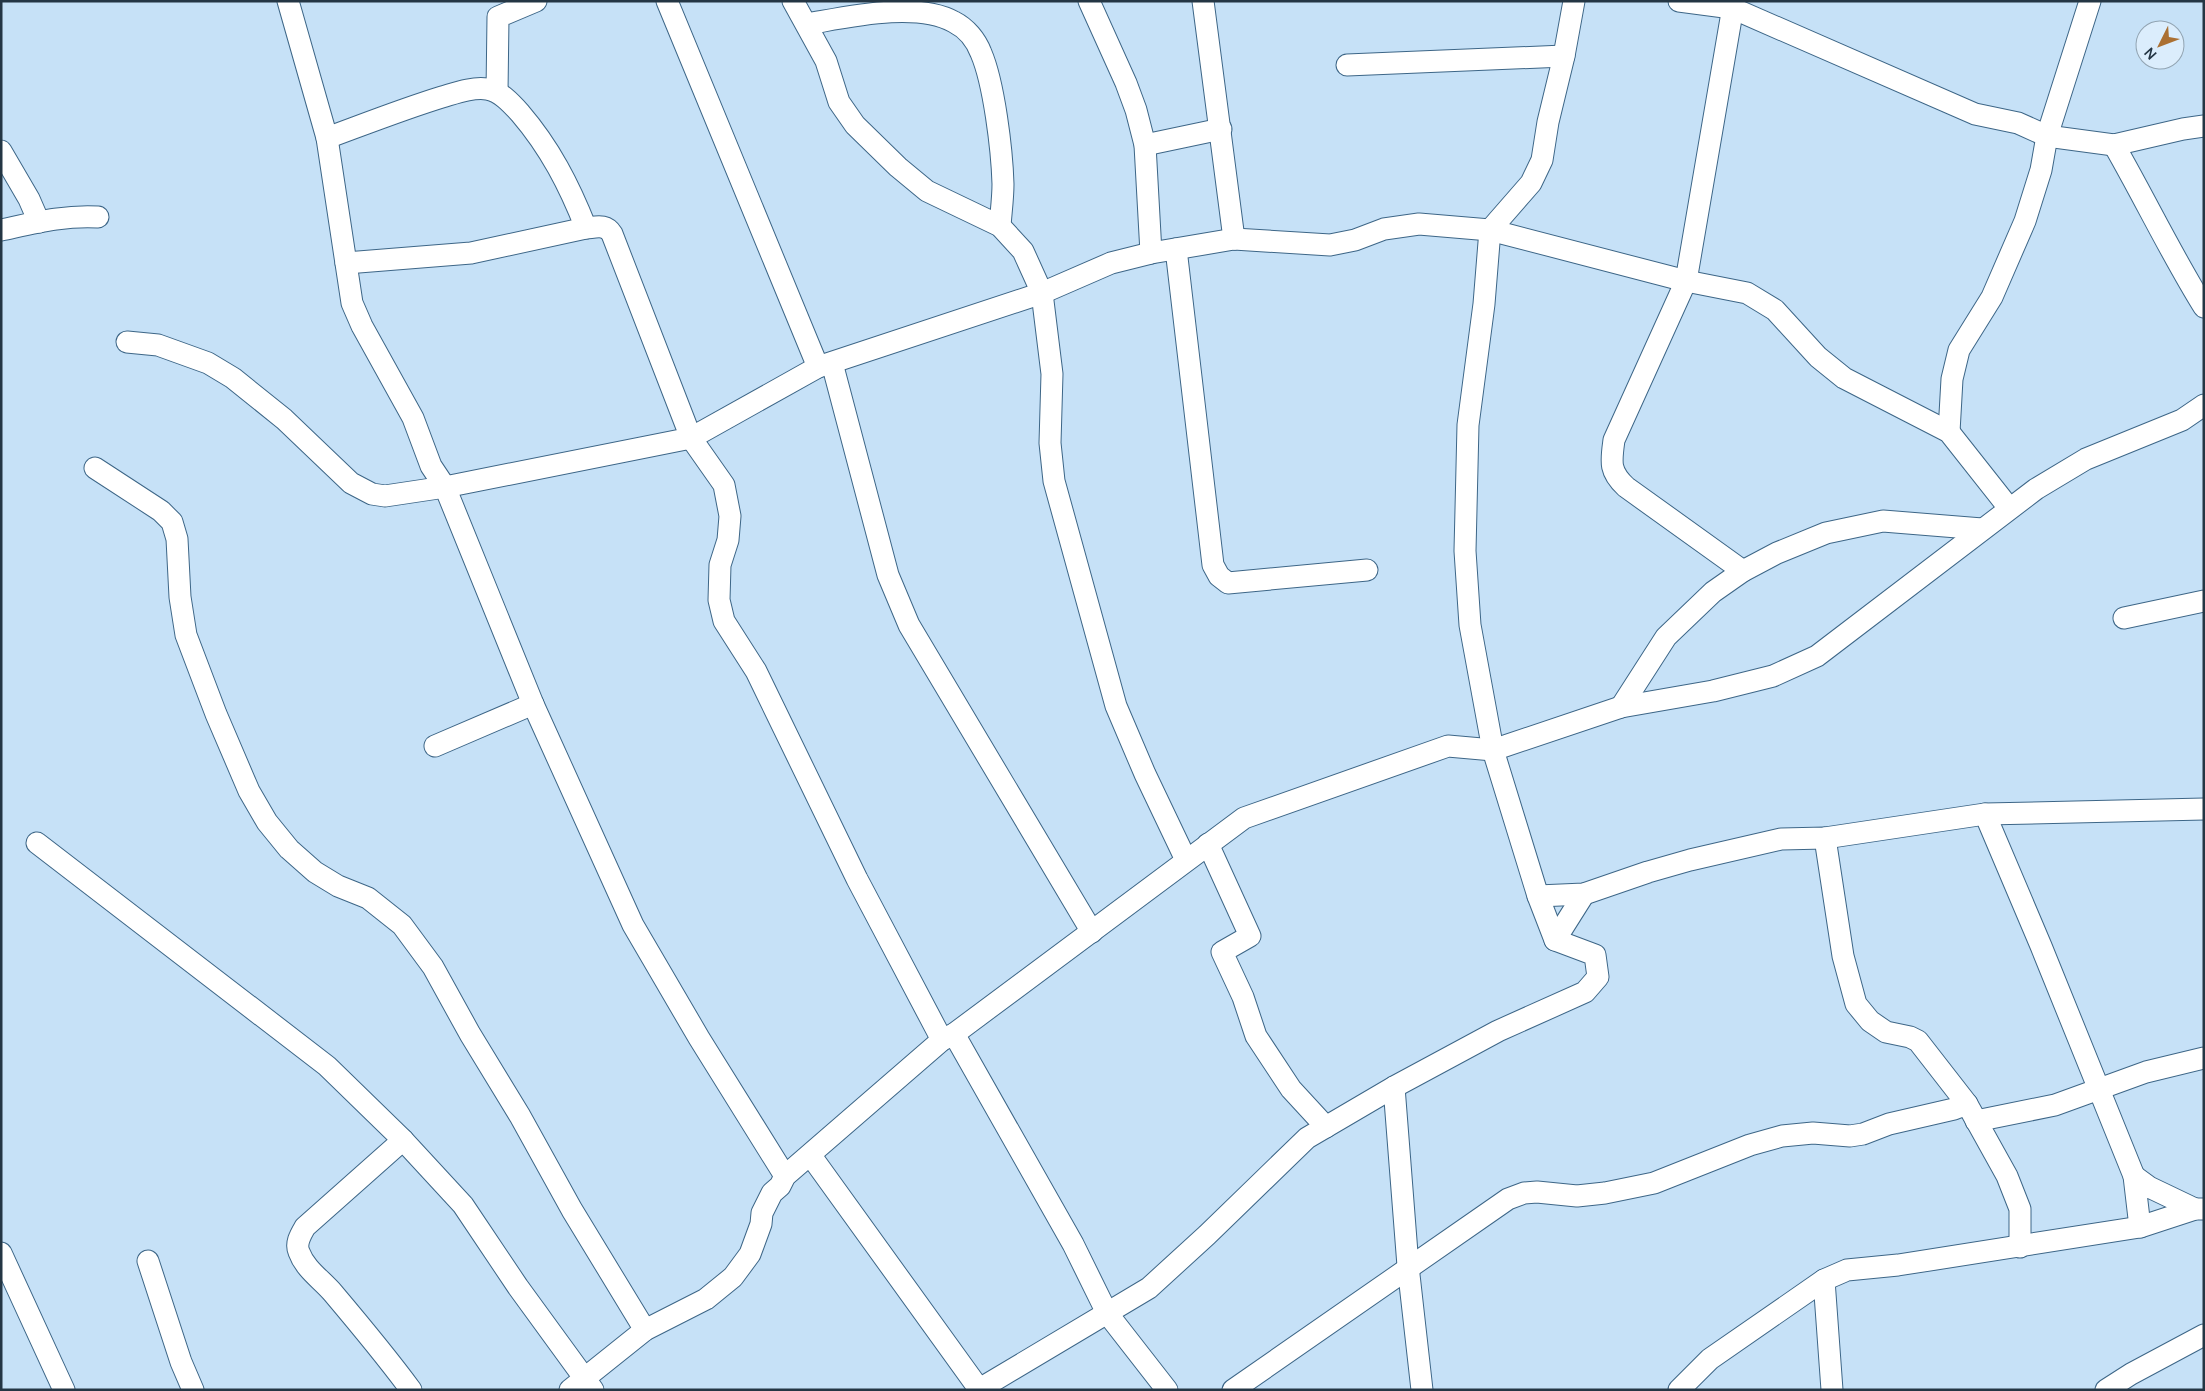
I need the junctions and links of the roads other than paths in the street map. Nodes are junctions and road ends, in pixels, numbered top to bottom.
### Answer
1 (288, 1) edge
2 (536, 1) edge
3 (667, 1) edge
4 (793, 1) edge
5 (1089, 1) edge
6 (1203, 1) edge
7 (1574, 1) edge
8 (1678, 1) edge
9 (2090, 1) edge
10 (1733, 5) edge
11 (929, 7) edge
12 (807, 24) junction
13 (1564, 56) junction
14 (1347, 65) dead end
15 (497, 92) junction
16 (2204, 126) edge
17 (1221, 129) junction
18 (2048, 136) junction
19 (327, 138) junction
20 (1145, 145) junction
21 (2114, 145) junction
22 (1, 151) edge
23 (98, 217) dead end
24 (39, 222) junction
25 (1000, 226) junction
26 (586, 228) junction
27 (1, 230) edge
28 (1490, 230) junction
29 (1234, 239) junction
30 (1176, 250) junction
31 (1151, 253) junction
32 (346, 263) junction
33 (1686, 281) junction
34 (1042, 293) junction
35 (2204, 307) edge
36 (127, 342) dead end
37 (825, 365) junction
38 (2204, 405) edge
39 (1949, 432) junction
40 (691, 438) junction
41 (95, 468) dead end
42 (446, 487) junction
43 (2008, 508) junction
44 (1982, 529) junction
45 (1367, 570) dead end
46 (1744, 571) junction
47 (2204, 601) edge
48 (2124, 618) dead end
49 (533, 704) junction
50 (1621, 707) junction
51 (434, 746) dead end
52 (1493, 750) junction
53 (2204, 809) edge
54 (1985, 814) junction
55 (1825, 838) junction
56 (37, 843) dead end
57 (1208, 844) junction
58 (1186, 860) junction
59 (1584, 894) junction
60 (1538, 896) junction
61 (1092, 932) junction
62 (1555, 940) junction
63 (948, 1037) junction
64 (2204, 1058) edge
65 (1394, 1086) junction
66 (2098, 1089) junction
67 (1971, 1112) junction
68 (1326, 1126) junction
69 (403, 1140) junction
70 (811, 1156) junction
71 (785, 1176) junction
72 (2134, 1176) junction
73 (2200, 1209) edge
74 (2140, 1227) junction
75 (2020, 1247) junction
76 (1, 1253) edge
77 (148, 1261) dead end
78 (1408, 1266) junction
79 (1824, 1280) junction
80 (1107, 1313) junction
81 (645, 1330) junction
82 (2204, 1335) edge
83 (582, 1386) edge
84 (64, 1390) edge
85 (193, 1390) edge
86 (411, 1390) edge
87 (979, 1390) edge
88 (1167, 1390) edge
89 (1233, 1390) edge
90 (1422, 1390) edge
91 (1680, 1390) edge
92 (1832, 1390) edge
93 (2106, 1390) edge

1 - 19 street
2 - 15 street
3 - 37 street
4 - 12 street
5 - 20 street
6 - 17 street
7 - 13 street
8 - 10 street
9 - 18 street
10 - 18 street
10 - 33 street
11 - 12 street
11 - 25 street
12 - 25 street
13 - 14 street
13 - 28 street
15 - 19 street
15 - 26 street
16 - 21 street
17 - 20 street
17 - 29 street
18 - 21 street
18 - 39 street
19 - 32 street
20 - 31 street
21 - 35 street
22 - 24 street
23 - 24 street
24 - 27 street
25 - 34 street
26 - 32 street
26 - 40 street
28 - 29 street
28 - 33 street
28 - 52 street
29 - 30 street
30 - 31 street
30 - 45 street
31 - 34 street
32 - 42 street
33 - 39 street
33 - 46 street
34 - 37 street
34 - 58 street
36 - 42 street
37 - 40 street
37 - 61 street
38 - 43 street
39 - 43 street
40 - 42 street
40 - 63 street
41 - 81 street
42 - 49 street
43 - 44 street
44 - 46 street
44 - 50 street
46 - 50 street
47 - 48 street
49 - 51 street
49 - 71 street
50 - 52 street
52 - 57 street
52 - 60 street
53 - 54 street
54 - 55 street
54 - 66 street
55 - 59 street
55 - 67 street
56 - 69 street
57 - 58 street
57 - 68 street
58 - 61 street
59 - 60 street
59 - 62 street
60 - 62 street
61 - 63 street
62 - 65 street
63 - 70 street
63 - 80 street
64 - 66 street
65 - 68 street
65 - 78 street
66 - 67 street
66 - 72 street
67 - 75 street
67 - 78 street
68 - 80 street
69 - 83 street
69 - 86 street
70 - 71 street
70 - 87 street
71 - 81 street
72 - 73 street
72 - 74 street
73 - 74 street
74 - 75 street
75 - 79 street
76 - 84 street
77 - 85 street
78 - 89 street
78 - 90 street
79 - 91 street
79 - 92 street
80 - 87 street
80 - 88 street
81 - 83 street
82 - 93 street

